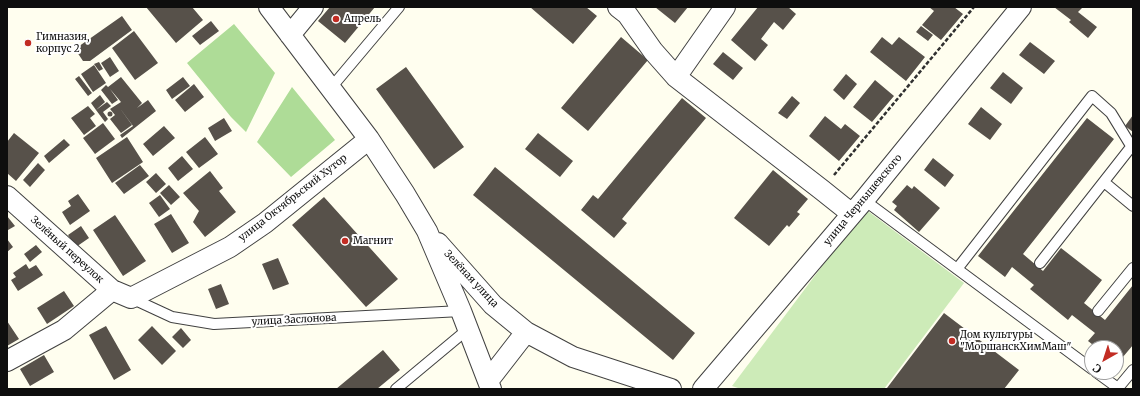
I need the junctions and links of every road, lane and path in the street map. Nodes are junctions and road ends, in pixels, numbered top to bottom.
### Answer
1 (269, 7) edge
2 (313, 7) edge
3 (399, 7) edge
4 (618, 7) edge
5 (725, 7) edge
6 (974, 7) edge
7 (1021, 7) edge
8 (290, 35) junction
9 (676, 77) junction
10 (330, 89) junction
11 (369, 139) junction
12 (1132, 148) edge
13 (1104, 182) junction
14 (822, 190) junction
15 (7, 196) edge
16 (1133, 206) edge
17 (858, 207) junction
18 (427, 231) junction
19 (1040, 263) dead end
20 (1133, 268) edge
21 (957, 269) junction
22 (112, 290) junction
23 (131, 298) junction
24 (461, 311) junction
25 (1098, 311) dead end
26 (468, 329) junction
27 (526, 332) junction
28 (7, 362) edge
29 (1084, 363) edge
30 (1133, 370) edge
31 (1107, 380) edge
32 (486, 386) edge
33 (1118, 388) edge
34 (396, 389) edge
35 (671, 389) edge
36 (703, 389) edge

1 - 8 street, Зелёная улица
2 - 8 street
3 - 10 lane
4 - 9 street
5 - 9 street
6 - 14 path
7 - 17 street, улица Чернышевского
8 - 10 street, Зелёная улица
9 - 14 street
10 - 11 street, Зелёная улица
11 - 18 street, Зелёная улица
11 - 23 street, улица Октябрьский Хутор
12 - 13 lane
12 - 21 lane
13 - 16 lane
13 - 19 lane
14 - 17 street
15 - 22 street, Зелёный переулок
17 - 21 lane
17 - 36 street, улица Чернышевского
18 - 24 street, Зелёная улица
18 - 27 street, Зелёная улица
20 - 25 lane
21 - 29 lane
22 - 23 street, Зелёный переулок
22 - 28 street
23 - 24 lane, улица Заслонова
24 - 26 street, Зелёная улица
26 - 32 street, Зелёная улица
26 - 34 lane
27 - 32 street
27 - 35 street, Зелёная улица
30 - 33 lane
31 - 33 lane

